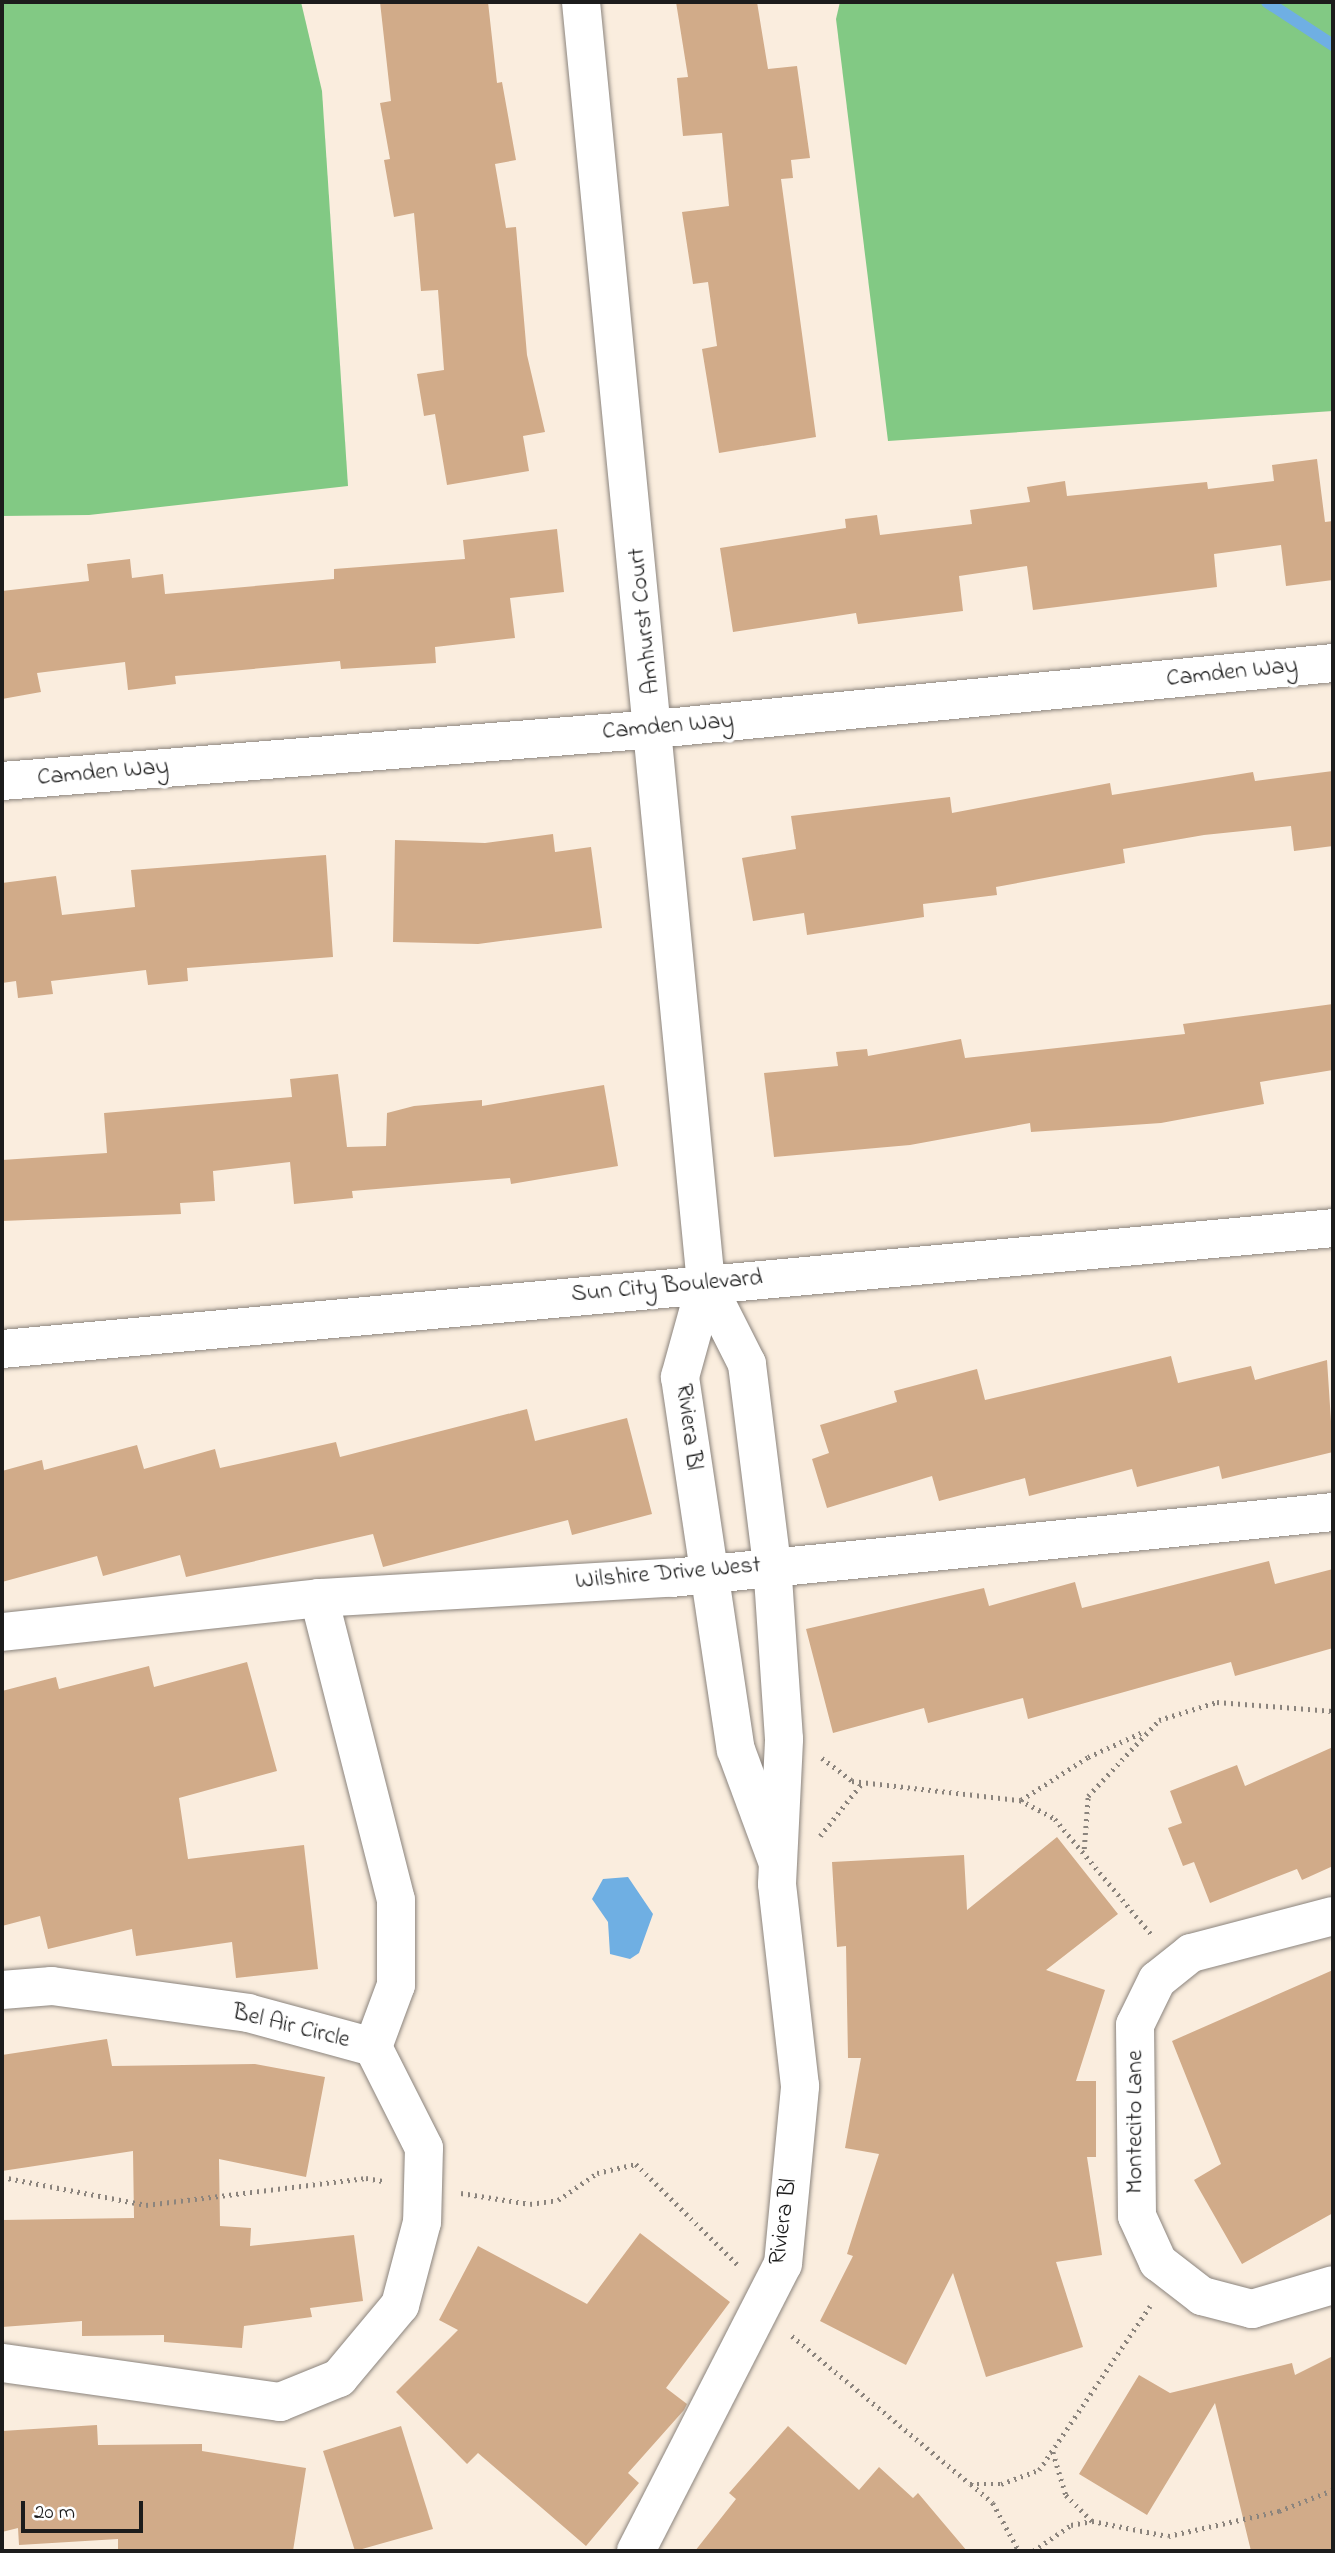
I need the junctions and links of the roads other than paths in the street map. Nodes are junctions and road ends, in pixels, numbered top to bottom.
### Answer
1 (581, 2) edge
2 (1333, 663) edge
3 (655, 729) junction
4 (2, 781) edge
5 (1333, 1228) edge
6 (706, 1283) junction
7 (2, 1349) edge
8 (1333, 1512) edge
9 (772, 1565) junction
10 (709, 1573) junction
11 (319, 1598) junction
12 (2, 1632) edge
13 (777, 1861) junction
14 (1333, 1916) edge
15 (2, 1990) edge
16 (373, 2047) junction
17 (1333, 2286) edge
18 (2, 2363) edge
19 (636, 2551) edge

1 - 3 street, Amhurst Court
2 - 3 street, Camden Way
3 - 4 street, Camden Way
3 - 6 street, Amhurst Court
5 - 6 street, Sun City Boulevard
6 - 7 street, Sun City Boulevard
6 - 9 street, Riviera Bl
6 - 10 street, Riviera Bl
8 - 9 street, Wilshire Drive West
9 - 10 street, Wilshire Drive West
9 - 13 street, Riviera Bl
10 - 11 street, Wilshire Drive West
10 - 13 street, Riviera Bl
11 - 12 street, Wilshire Drive West
11 - 16 street
13 - 19 street, Riviera Bl
14 - 17 street, Montecito Lane
15 - 16 street, Bel Air Circle
16 - 18 street, Bel Air Circle

